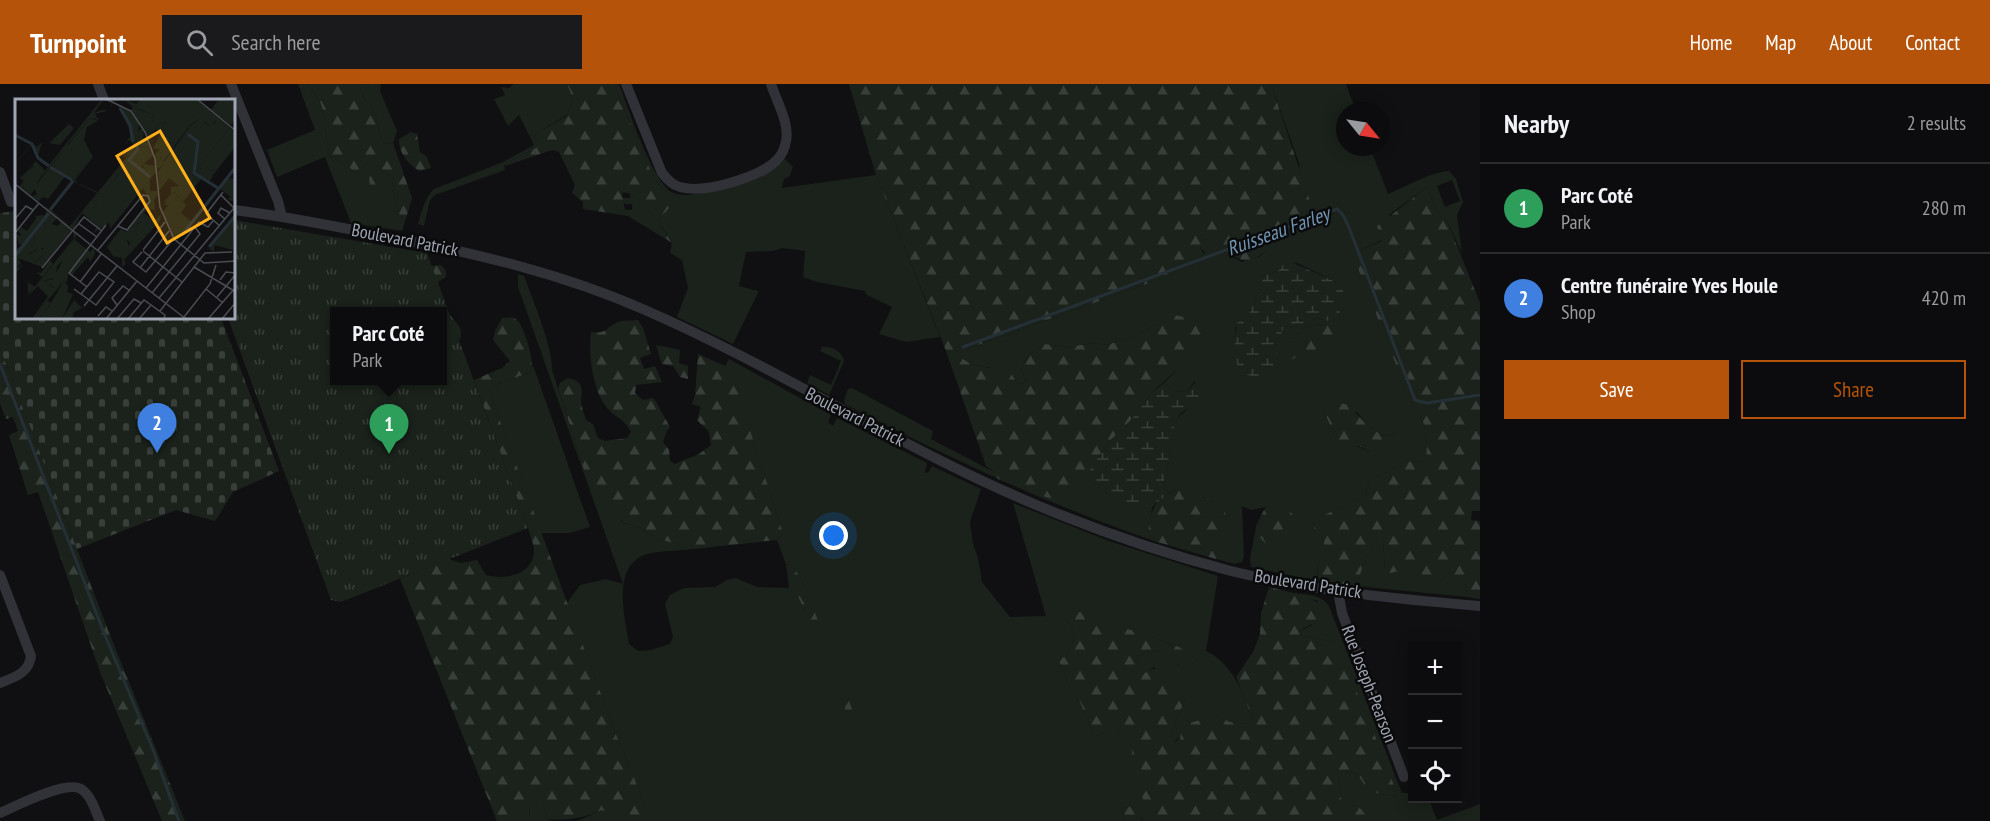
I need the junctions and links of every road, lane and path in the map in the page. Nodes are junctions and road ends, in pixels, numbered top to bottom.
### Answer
1 (98, 84) edge
2 (231, 84) edge
3 (626, 84) edge
4 (771, 84) edge
5 (104, 99) edge
6 (0, 172) edge
7 (9, 202) edge
8 (236, 210) edge
9 (282, 217) junction
10 (0, 575) edge
11 (1338, 591) junction
12 (1480, 606) edge
13 (0, 683) edge
14 (1404, 777) dead end
15 (0, 813) edge
16 (100, 821) edge

1 - 5 street
2 - 9 street
3 - 4 street
6 - 7 street
8 - 9 street, Boulevard Patrick
9 - 11 street, Boulevard Patrick
10 - 13 street
11 - 12 street, Boulevard Patrick
11 - 14 street, Rue Joseph-Pearson
15 - 16 street

